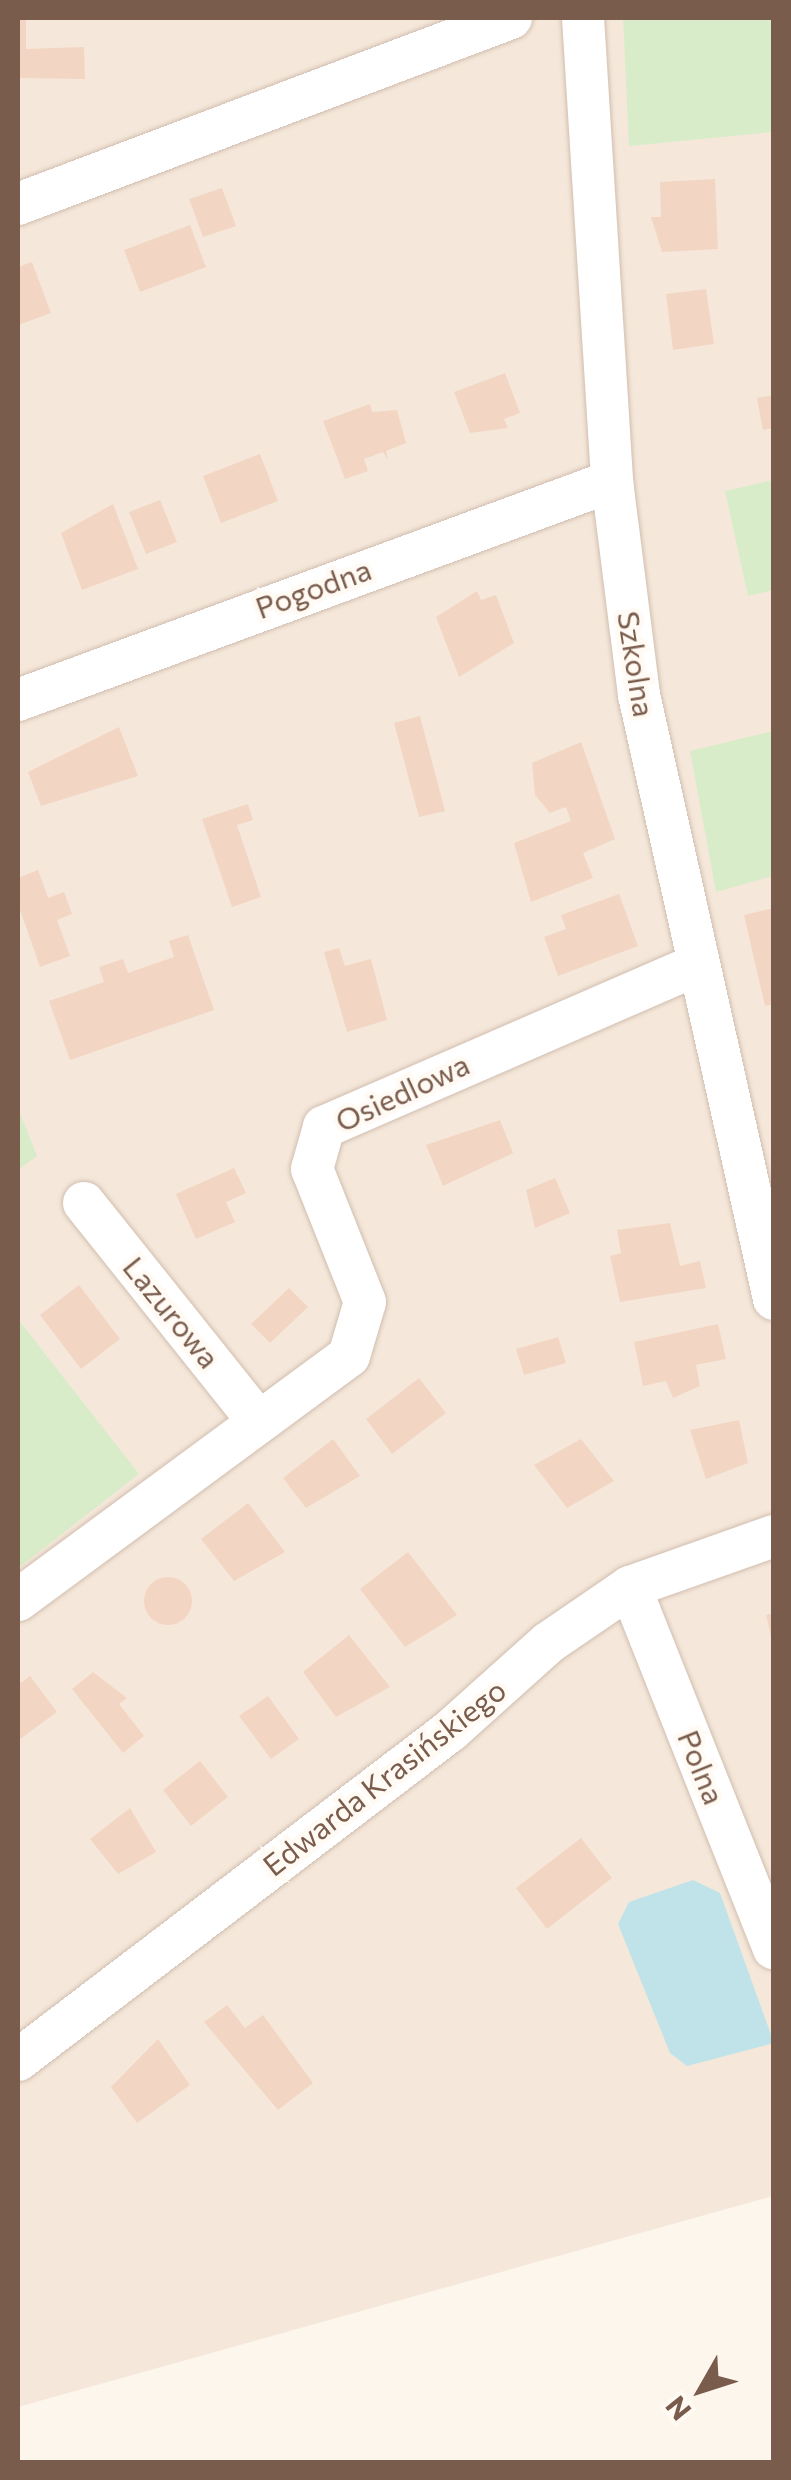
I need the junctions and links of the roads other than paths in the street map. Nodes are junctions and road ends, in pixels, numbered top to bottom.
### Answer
1 (511, 18) edge
2 (583, 18) edge
3 (18, 204) edge
4 (612, 482) junction
5 (18, 700) edge
6 (698, 964) junction
7 (84, 1203) dead end
8 (765, 1210) edge
9 (774, 1299) edge
10 (259, 1422) junction
11 (774, 1536) edge
12 (630, 1587) junction
13 (18, 1600) edge
14 (774, 1948) edge
15 (18, 2060) edge

1 - 3 street
2 - 4 street, Szkolna
4 - 5 street, Pogodna
4 - 6 street, Szkolna
6 - 8 street, Szkolna
6 - 10 street, Osiedlowa
7 - 10 street, Lazurowa
8 - 9 street, Szkolna
10 - 13 street, Osiedlowa
11 - 12 street, Edwarda Krasińskiego
12 - 14 street, Polna
12 - 15 street, Edwarda Krasińskiego

